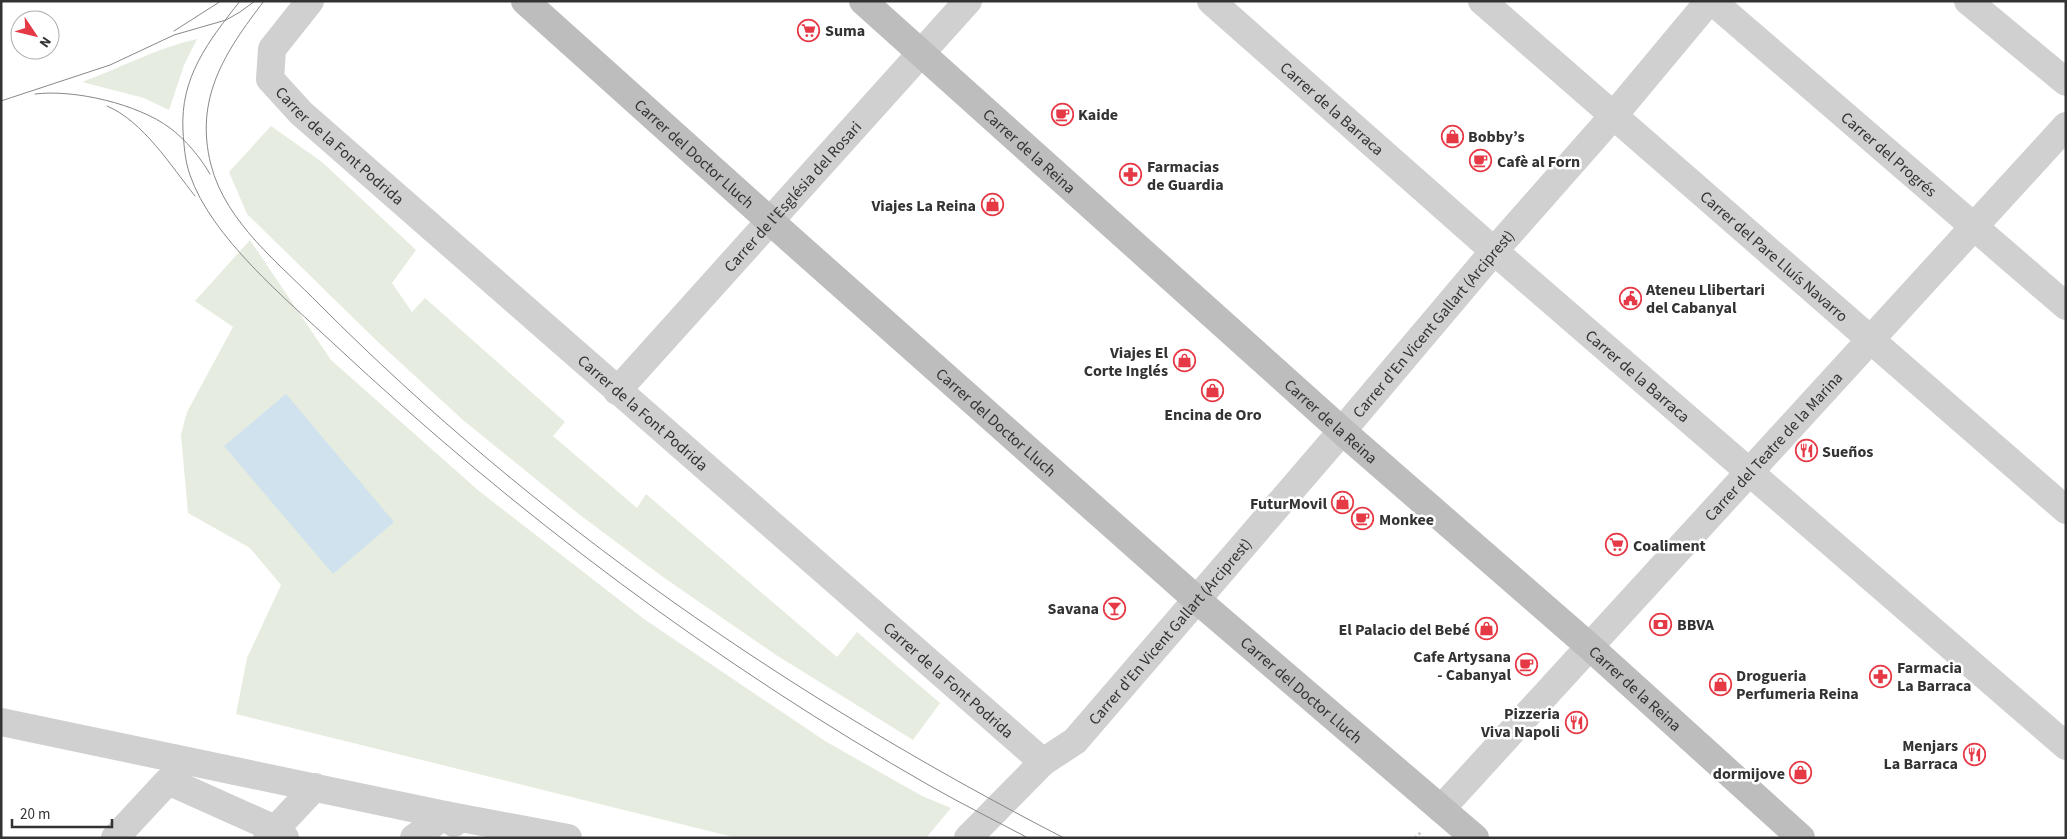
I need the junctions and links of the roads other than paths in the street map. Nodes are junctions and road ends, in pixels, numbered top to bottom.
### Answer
1 (310, 1) edge
2 (525, 1) edge
3 (863, 1) edge
4 (968, 1) edge
5 (1211, 1) edge
6 (1482, 1) edge
7 (1710, 1) edge
8 (1968, 1) edge
9 (922, 54) junction
10 (2066, 82) edge
11 (1614, 115) junction
12 (2066, 126) edge
13 (770, 221) junction
14 (1974, 226) junction
15 (1494, 251) junction
16 (2066, 306) edge
17 (1871, 339) junction
18 (617, 391) junction
19 (1342, 431) junction
20 (1749, 472) junction
21 (2066, 510) edge
22 (1196, 600) junction
23 (1590, 647) junction
24 (1, 722) edge
25 (2066, 746) edge
26 (1043, 762) junction
27 (315, 787) junction
28 (1442, 809) junction
29 (445, 815) junction
30 (276, 835) edge
31 (115, 838) edge
32 (414, 838) edge
33 (469, 838) edge
34 (568, 838) edge
35 (968, 838) edge
36 (1475, 838) edge
37 (1801, 838) edge

1 - 18 street, Carrer de la Font Podrida
2 - 13 street, Carrer del Doctor Lluch
3 - 9 street, Carrer de la Reina
4 - 9 street, Carrer de l'Església del Rosari
5 - 15 street, Carrer de la Barraca
6 - 11 street, Carrer del Pare Lluís Navarro
7 - 11 street, Carrer d'En Vicent Gallart (Arciprest)
7 - 14 street, Carrer del Progrés
8 - 10 street
9 - 13 street, Carrer de l'Església del Rosari
9 - 19 street, Carrer de la Reina
11 - 15 street, Carrer d'En Vicent Gallart (Arciprest)
11 - 17 street, Carrer del Pare Lluís Navarro
12 - 14 street, Carrer del Teatre de la Marina
13 - 18 street, Carrer de l'Església del Rosari
13 - 22 street, Carrer del Doctor Lluch
14 - 16 street, Carrer del Progrés
14 - 17 street, Carrer del Teatre de la Marina
15 - 19 street, Carrer d'En Vicent Gallart (Arciprest)
15 - 20 street, Carrer de la Barraca
17 - 20 street, Carrer del Teatre de la Marina
17 - 21 street, Carrer del Pare Lluís Navarro
18 - 26 street, Carrer de la Font Podrida
19 - 22 street, Carrer d'En Vicent Gallart (Arciprest)
19 - 23 street, Carrer de la Reina
20 - 23 street, Carrer del Teatre de la Marina
20 - 25 street, Carrer de la Barraca
22 - 26 street, Carrer d'En Vicent Gallart (Arciprest)
22 - 28 street, Carrer del Doctor Lluch
23 - 28 street, Carrer del Teatre de la Marina
23 - 37 street, Carrer de la Reina
24 - 27 street
26 - 35 street, Carrer d'En Vicent Gallart (Arciprest)
27 - 29 street
27 - 30 street
28 - 36 street, Carrer del Doctor Lluch
29 - 32 street
29 - 33 street
29 - 34 street
30 - 31 street

